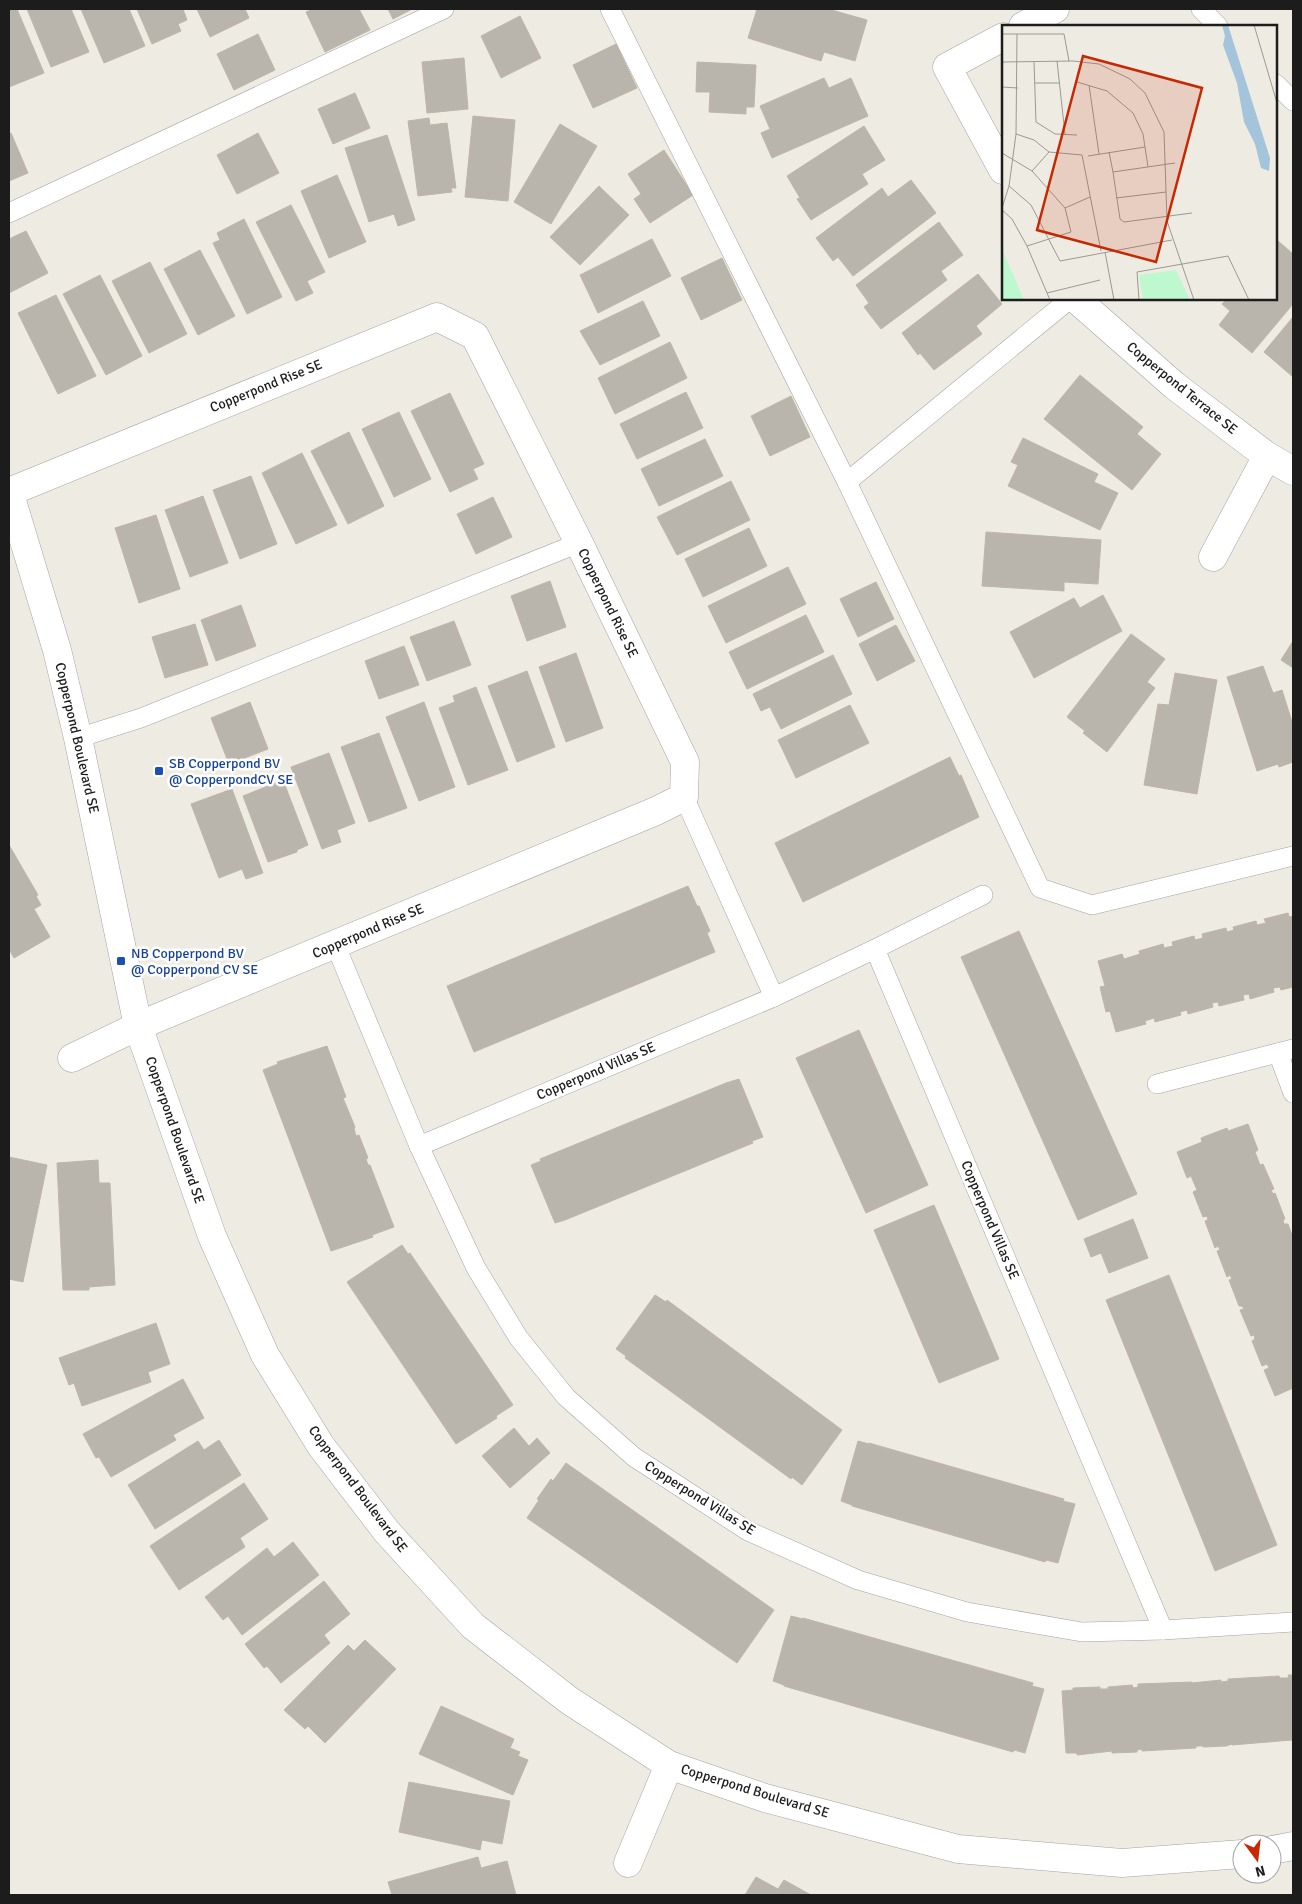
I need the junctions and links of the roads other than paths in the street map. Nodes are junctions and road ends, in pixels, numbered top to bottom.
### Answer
1 (444, 9) edge
2 (610, 9) edge
3 (1055, 9) edge
4 (1201, 9) edge
5 (1024, 25) edge
6 (1217, 25) edge
7 (1002, 38) edge
8 (1277, 85) edge
9 (1293, 101) edge
10 (1002, 168) edge
11 (9, 213) edge
12 (1069, 300) edge
13 (1077, 300) edge
14 (1266, 456) junction
15 (1293, 471) edge
16 (847, 482) junction
17 (9, 492) edge
18 (579, 542) junction
19 (1213, 557) dead end
20 (78, 738) junction
21 (684, 797) junction
22 (1293, 856) edge
23 (984, 895) dead end
24 (335, 944) junction
25 (875, 949) junction
26 (774, 997) junction
27 (138, 1026) junction
28 (1286, 1051) edge
29 (72, 1058) dead end
30 (1157, 1084) dead end
31 (1293, 1093) edge
32 (419, 1146) junction
33 (1293, 1622) edge
34 (1163, 1630) junction
35 (669, 1765) junction
36 (1232, 1855) edge
37 (628, 1863) dead end

1 - 11 lane
2 - 16 lane
3 - 5 street
4 - 6 lane
7 - 10 street
8 - 9 lane
12 - 16 lane
13 - 14 street, Copperpond Terrace SE
14 - 15 street, Copperpond Terrace SE
14 - 19 street
16 - 22 lane
17 - 18 street, Copperpond Rise SE
17 - 20 street, Copperpond Boulevard SE
18 - 20 lane
18 - 21 street, Copperpond Rise SE
20 - 27 street, Copperpond Boulevard SE
21 - 24 street, Copperpond Rise SE
21 - 26 lane
23 - 25 lane, Copperpond Villas SE
24 - 27 street, Copperpond Rise SE
24 - 32 lane, Copperpond Villas SE
25 - 26 lane, Copperpond Villas SE
25 - 34 lane, Copperpond Villas SE
26 - 32 lane, Copperpond Villas SE
27 - 29 street, Copperpond Rise SE
27 - 35 street, Copperpond Boulevard SE
28 - 30 lane
28 - 31 lane
32 - 34 lane, Copperpond Villas SE
33 - 34 lane, Copperpond Villas SE
35 - 36 street, Copperpond Boulevard SE
35 - 37 street

